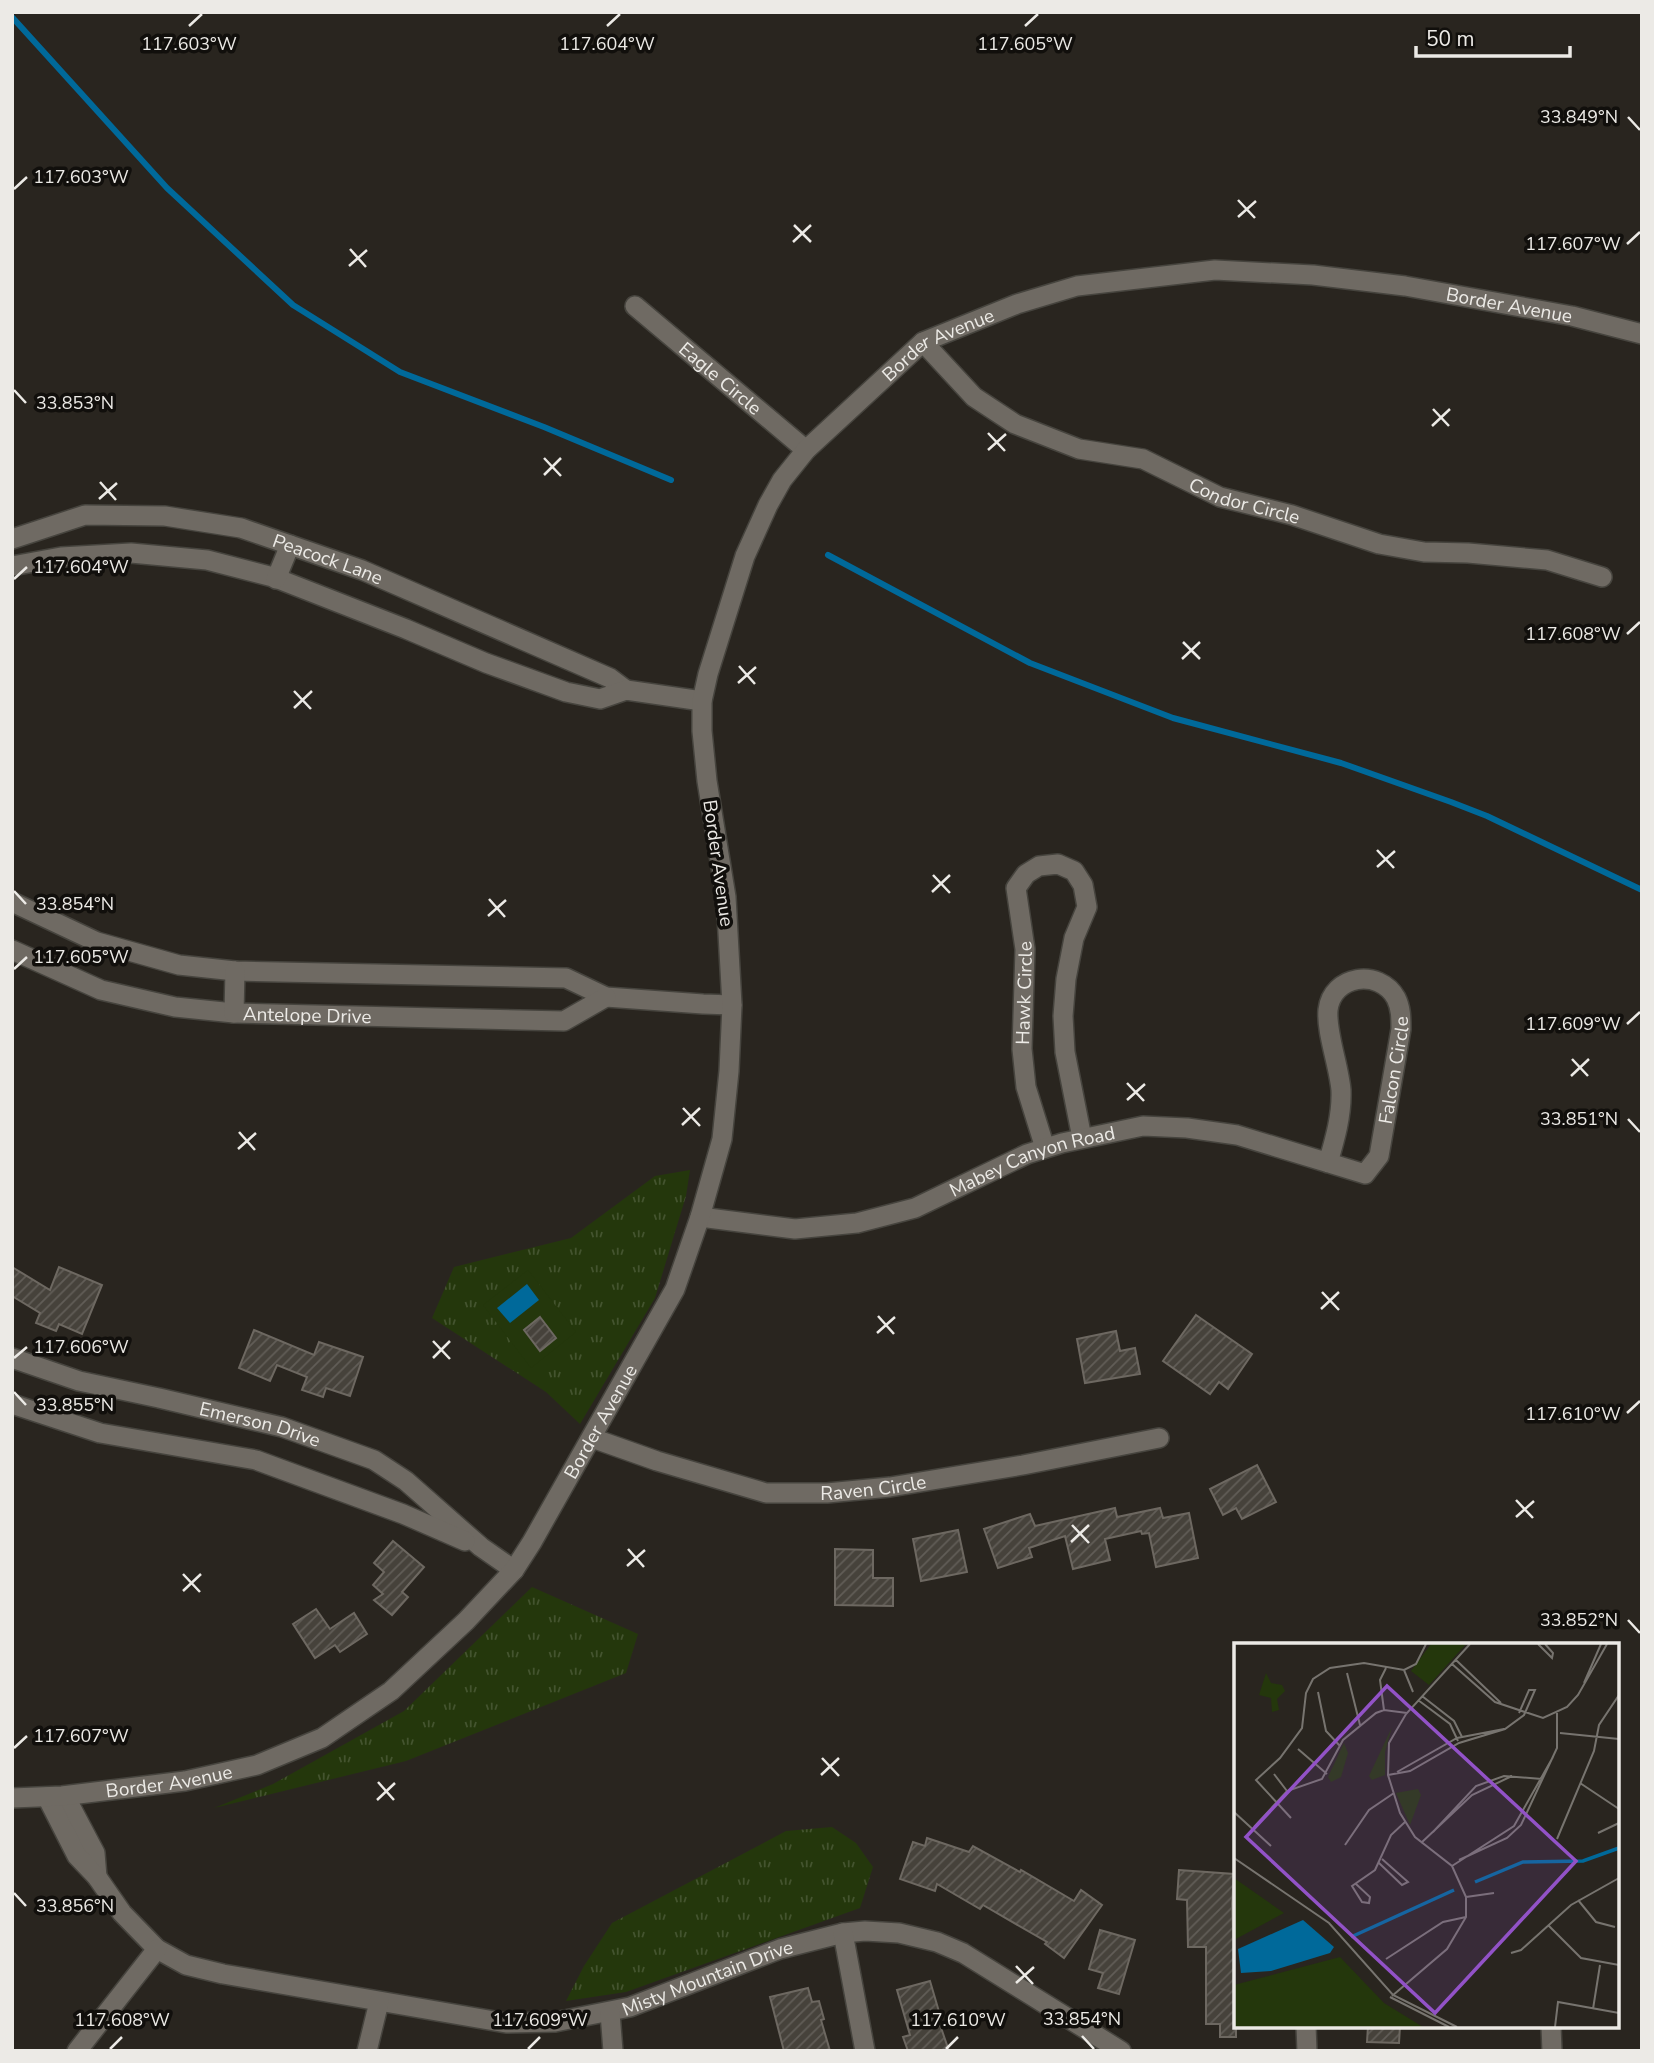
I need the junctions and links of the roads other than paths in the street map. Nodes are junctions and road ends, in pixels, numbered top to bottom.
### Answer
1 (635, 306) dead end
2 (1642, 334) edge
3 (923, 342) junction
4 (806, 450) junction
5 (12, 539) edge
6 (290, 545) junction
7 (12, 566) edge
8 (1602, 576) dead end
9 (276, 579) junction
10 (626, 690) junction
11 (702, 701) junction
12 (12, 902) edge
13 (12, 950) edge
14 (235, 971) junction
15 (606, 998) junction
16 (732, 1004) junction
17 (234, 1013) junction
18 (1082, 1138) junction
19 (1045, 1148) junction
20 (1328, 1163) junction
21 (1365, 1174) joint
22 (700, 1217) junction
23 (12, 1358) edge
24 (12, 1404) edge
25 (592, 1438) junction
26 (1159, 1438) dead end
27 (481, 1547) junction
28 (514, 1570) junction
29 (56, 1796) junction
30 (12, 1798) edge
31 (843, 1933) junction
32 (157, 1949) junction
33 (379, 2002) junction
34 (610, 2012) junction
35 (1306, 2028) edge
36 (1551, 2028) edge
37 (77, 2051) edge
38 (367, 2051) edge
39 (613, 2051) edge
40 (865, 2051) edge
41 (1121, 2051) edge
42 (1307, 2051) edge
43 (1552, 2051) edge

1 - 4 street, Eagle Circle
2 - 3 street, Border Avenue
3 - 4 street, Border Avenue
3 - 8 street, Condor Circle
4 - 11 street, Border Avenue
5 - 6 street, Peacock Lane
6 - 9 street
6 - 10 street, Peacock Lane
7 - 9 street, Peacock Lane
9 - 10 street, Peacock Lane
10 - 11 street, Peacock Lane
11 - 16 street, Border Avenue
12 - 14 street
13 - 17 street, Antelope Drive
14 - 15 street
14 - 17 street
15 - 16 street
15 - 17 street, Antelope Drive
16 - 22 street, Border Avenue
18 - 19 street, Mabey Canyon Road
18 - 19 street, Hawk Circle
18 - 20 street, Mabey Canyon Road
19 - 22 street, Mabey Canyon Road
20 - 21 street, Mabey Canyon Road
20 - 21 street, Falcon Circle
22 - 25 street, Border Avenue
23 - 27 street, Emerson Drive
24 - 27 street, Emerson Drive
25 - 26 street, Raven Circle
25 - 28 street, Border Avenue
27 - 28 street, Emerson Drive
28 - 29 street, Border Avenue
29 - 30 street, Border Avenue
29 - 32 street, Misty Mountain Drive
31 - 34 street, Misty Mountain Drive
31 - 40 street
31 - 41 street, Misty Mountain Drive
32 - 33 street, Misty Mountain Drive
32 - 37 street
33 - 34 street, Misty Mountain Drive
33 - 38 street
34 - 39 street
35 - 42 street
36 - 43 street

